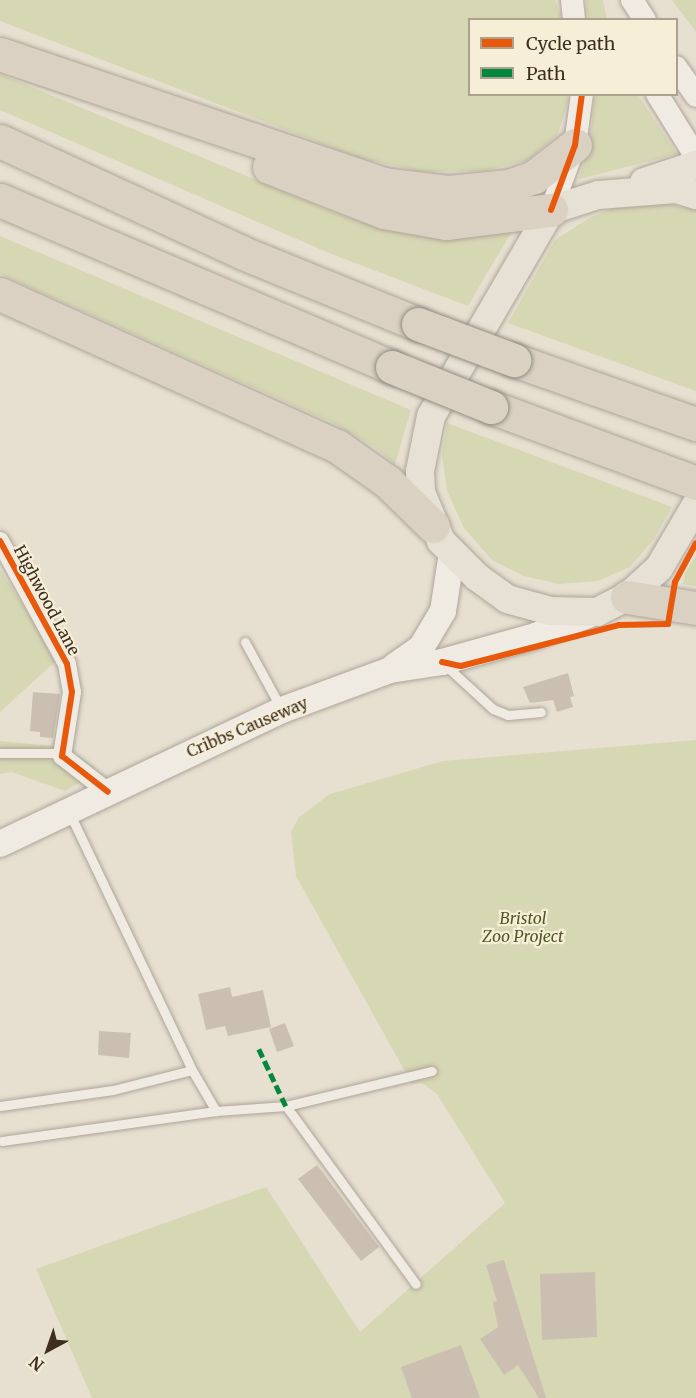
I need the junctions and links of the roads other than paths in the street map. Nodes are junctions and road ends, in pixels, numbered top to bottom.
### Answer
1 (624, 0) edge
2 (632, 0) edge
3 (628, 18) edge
4 (644, 18) edge
5 (0, 54) edge
6 (678, 54) edge
7 (696, 68) edge
8 (678, 70) edge
9 (582, 96) edge
10 (658, 96) edge
11 (696, 96) edge
12 (168, 111) junction
13 (0, 141) edge
14 (575, 145) junction
15 (696, 157) edge
16 (696, 165) edge
17 (598, 195) junction
18 (696, 195) edge
19 (0, 200) edge
20 (551, 210) junction
21 (0, 294) edge
22 (693, 423) edge
23 (696, 483) edge
24 (696, 504) edge
25 (433, 526) junction
26 (0, 541) edge
27 (452, 553) junction
28 (627, 597) junction
29 (696, 608) edge
30 (597, 612) junction
31 (245, 642) dead end
32 (442, 662) junction
33 (390, 670) junction
34 (282, 710) junction
35 (541, 712) dead end
36 (0, 753) edge
37 (62, 756) junction
38 (108, 792) junction
39 (69, 812) junction
40 (0, 844) edge
41 (192, 1070) junction
42 (432, 1071) dead end
43 (0, 1106) edge
44 (286, 1106) junction
45 (216, 1111) junction
46 (2, 1141) dead end
47 (416, 1284) dead end

1 - 3 street
2 - 4 street
5 - 12 highway
6 - 7 street
8 - 11 street
9 - 14 street
10 - 15 street
12 - 14 highway
12 - 20 highway
13 - 22 highway, bridge
14 - 20 street
16 - 17 main road
17 - 18 main road
17 - 20 main road
19 - 23 highway, bridge
20 - 25 main road
21 - 25 highway
24 - 28 main road
25 - 27 main road
26 - 37 street, Highwood Lane
27 - 30 main road
27 - 33 main road, Cribbs Causeway
28 - 29 highway
28 - 30 main road
30 - 32 main road, Cribbs Causeway
31 - 34 lane
32 - 33 main road, Cribbs Causeway
32 - 35 lane
33 - 34 main road, Cribbs Causeway
34 - 38 main road, Cribbs Causeway
36 - 37 lane
37 - 38 street
38 - 39 main road, Cribbs Causeway
39 - 40 main road, Cribbs Causeway
39 - 41 lane
41 - 43 lane
41 - 45 lane
42 - 44 lane
44 - 45 lane
44 - 47 lane
45 - 46 lane

